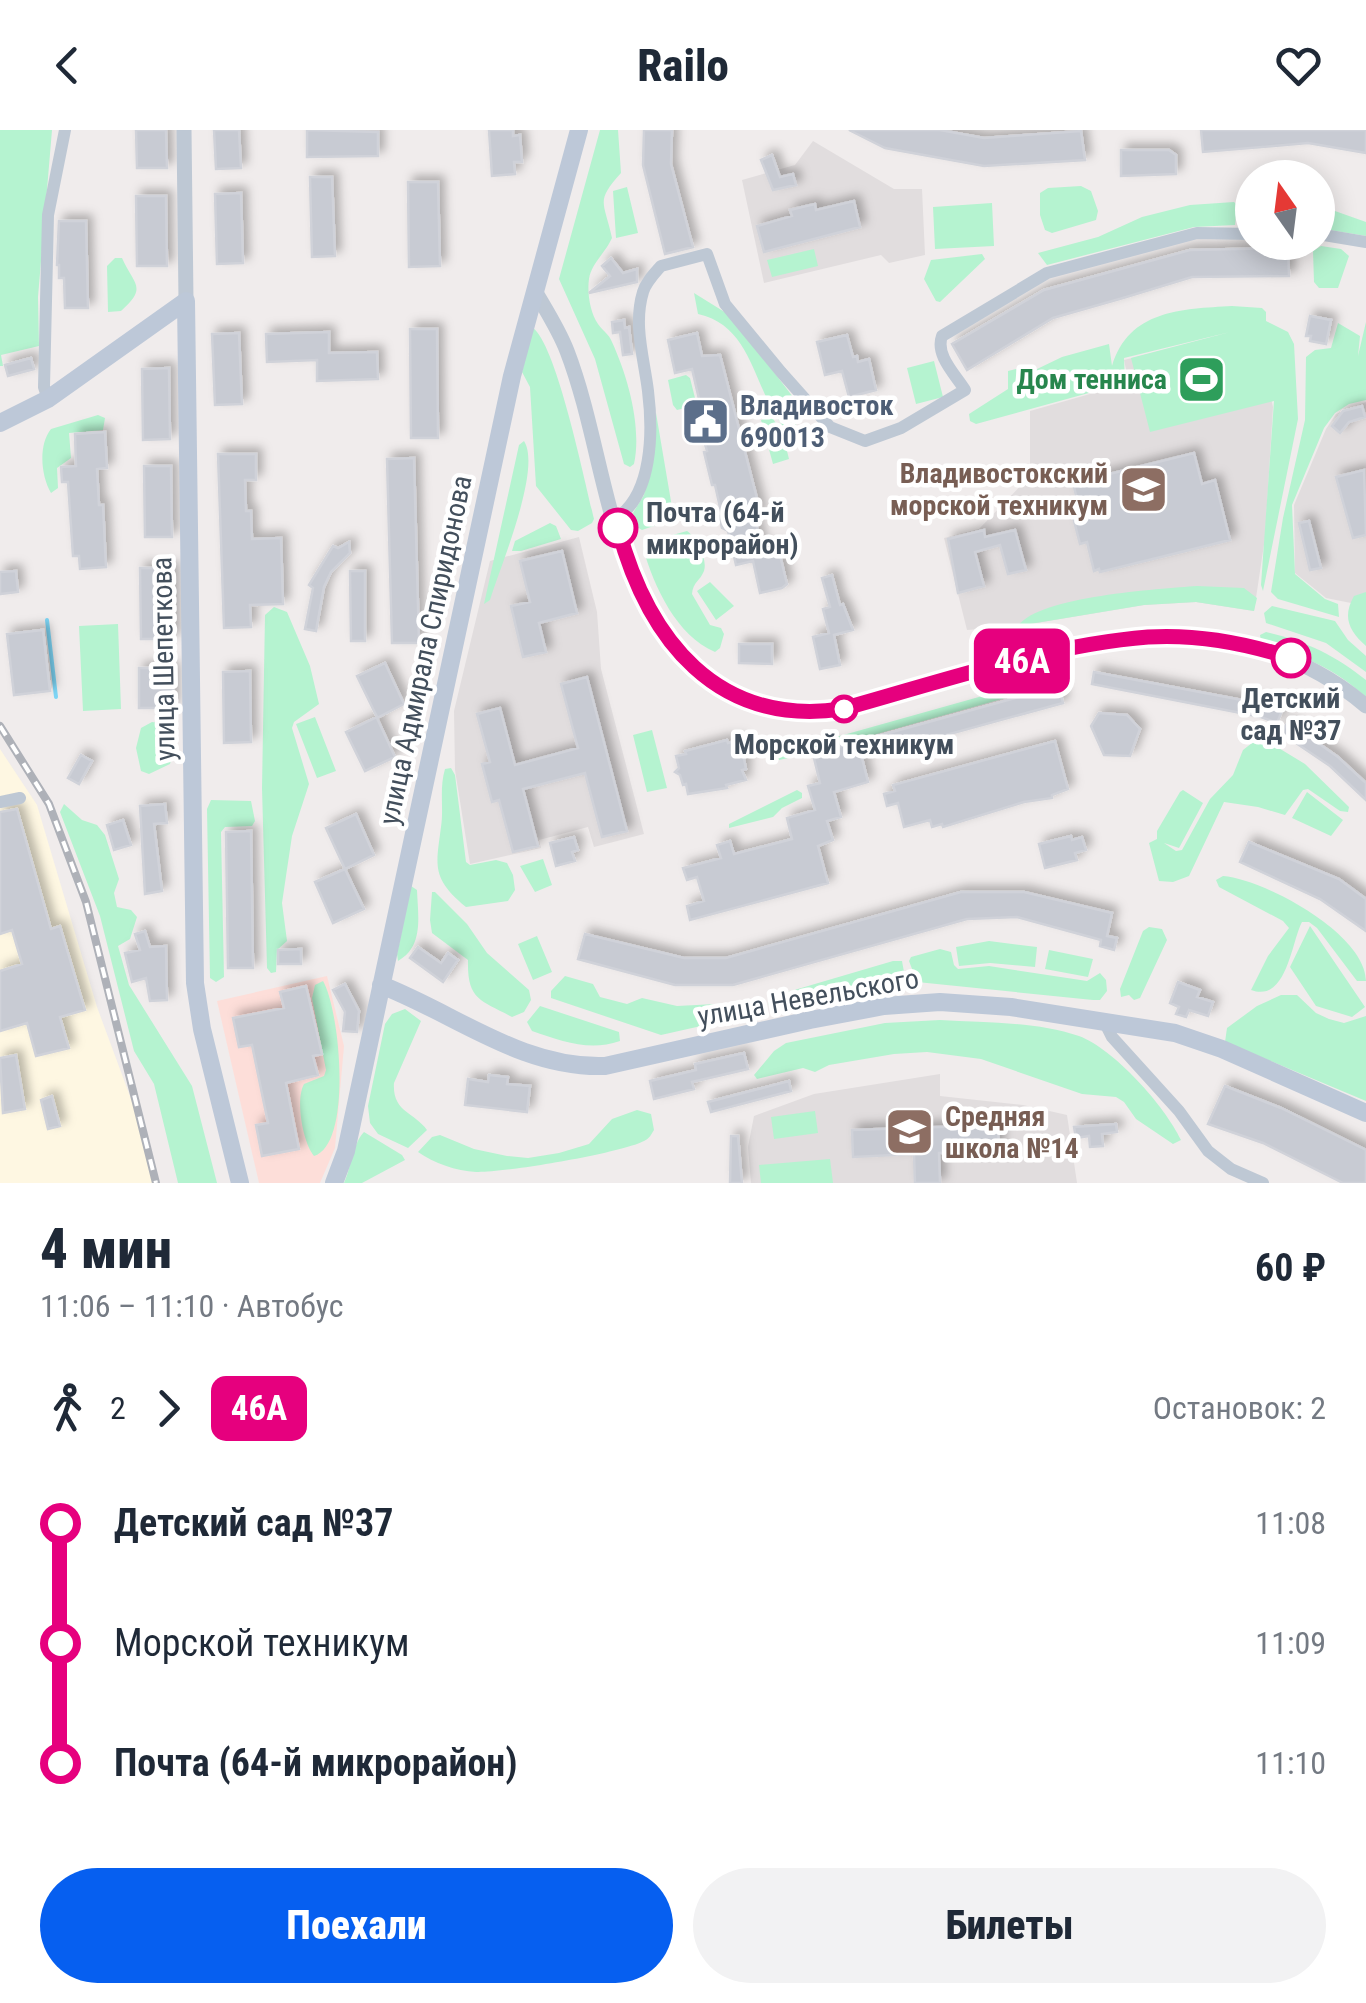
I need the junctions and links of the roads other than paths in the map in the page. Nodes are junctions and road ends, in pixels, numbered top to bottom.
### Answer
1 (65, 130) edge
2 (184, 130) edge
3 (579, 130) edge
4 (1235, 234) edge
5 (1335, 237) edge
6 (1366, 242) edge
7 (534, 291) junction
8 (186, 302) junction
9 (48, 399) junction
10 (0, 423) edge
11 (615, 518) junction
12 (1366, 706) edge
13 (20, 798) dead end
14 (0, 802) edge
15 (382, 985) junction
16 (1104, 1021) junction
17 (1366, 1113) edge
18 (240, 1183) edge
19 (334, 1183) edge
20 (1262, 1183) edge

1 - 9 street
2 - 8 street, улица Шепеткова
3 - 7 main road, улица Адмирала Спиридонова
4 - 11 street
5 - 6 street
7 - 11 street
7 - 15 main road, улица Адмирала Спиридонова
8 - 9 main road
8 - 18 main road, улица Шепеткова
9 - 10 main road
11 - 12 street
13 - 14 street
15 - 16 main road, улица Невельского
15 - 19 main road, улица Адмирала Спиридонова
16 - 17 main road, улица Невельского
16 - 20 street

